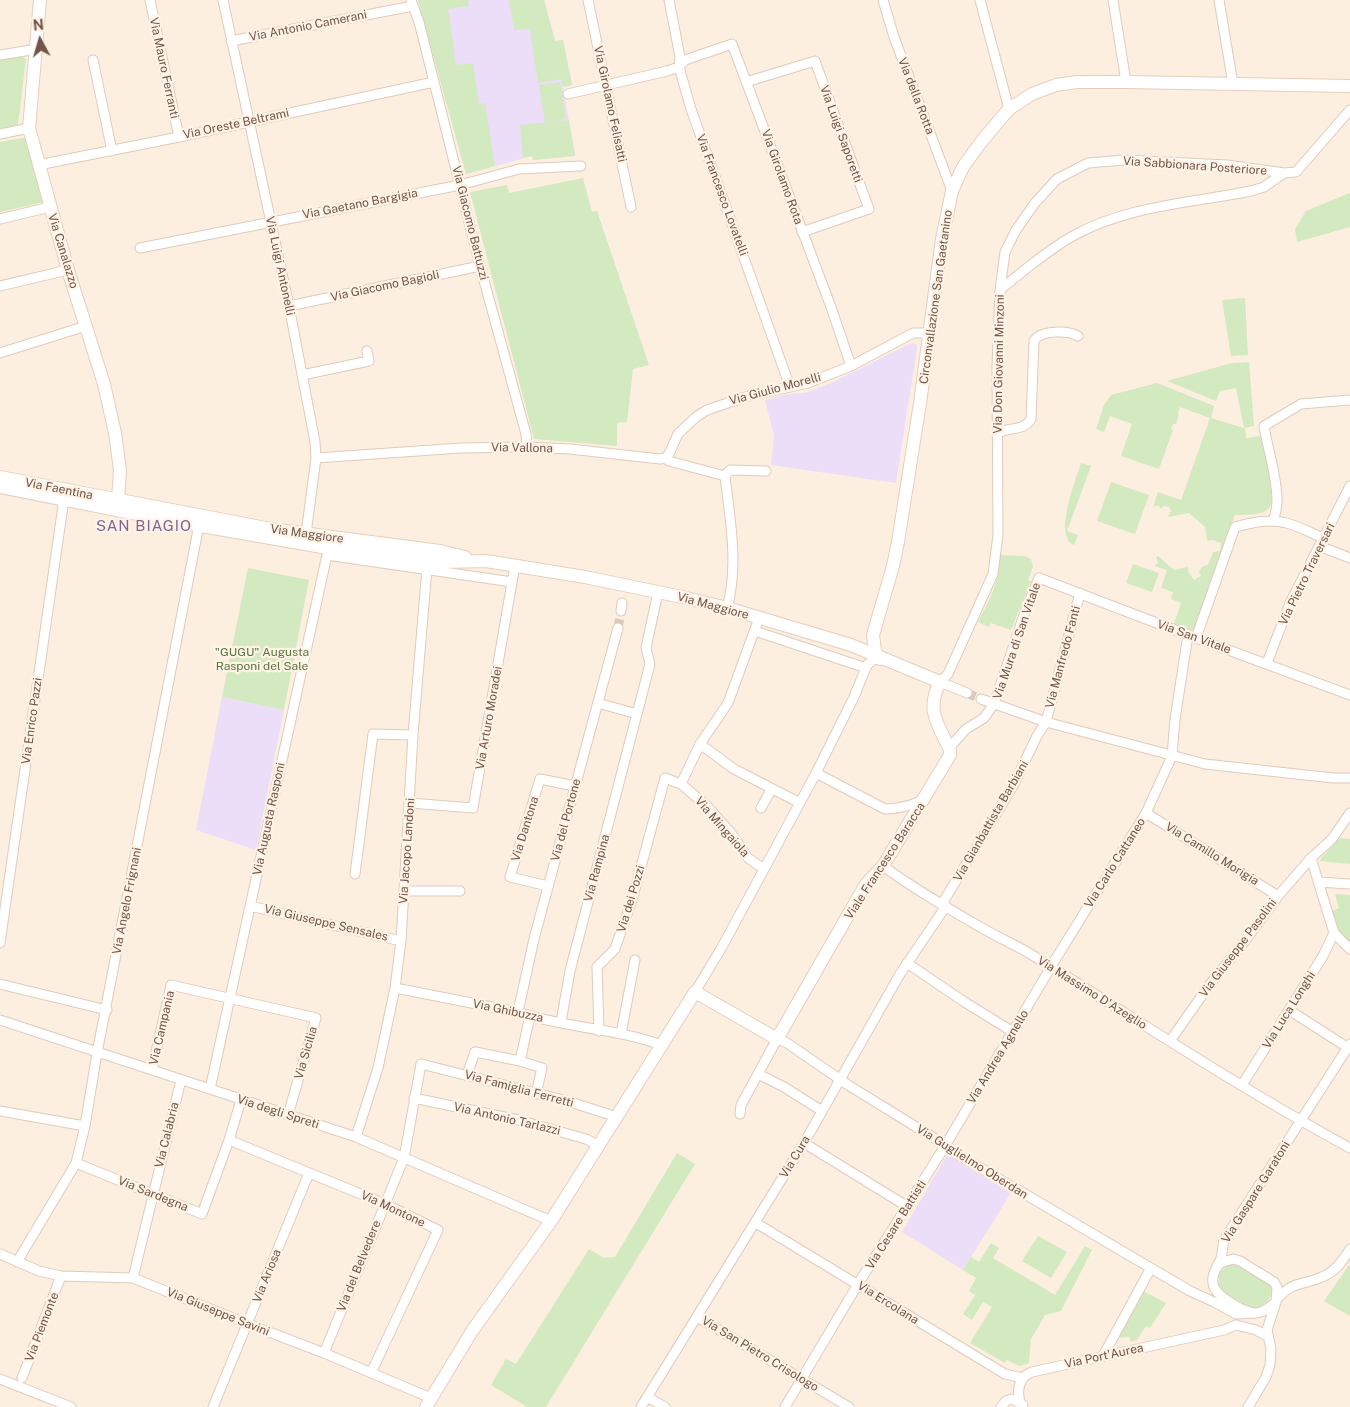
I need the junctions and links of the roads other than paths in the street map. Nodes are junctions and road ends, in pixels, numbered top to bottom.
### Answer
1 (40, 0) edge
2 (150, 0) edge
3 (223, 0) edge
4 (588, 0) edge
5 (669, 0) edge
6 (883, 0) edge
7 (980, 0) edge
8 (1113, 0) edge
9 (1219, 0) edge
10 (412, 3) edge
11 (231, 41) junction
12 (37, 49) junction
13 (0, 55) edge
14 (93, 60) dead end
15 (679, 67) junction
16 (434, 82) junction
17 (746, 82) junction
18 (1126, 82) junction
19 (1231, 84) junction
20 (606, 86) junction
21 (1350, 86) edge
22 (568, 94) dead end
23 (1010, 109) junction
24 (1350, 110) edge
25 (249, 122) junction
26 (29, 128) junction
27 (0, 134) edge
28 (179, 137) junction
29 (112, 151) junction
30 (38, 164) junction
31 (581, 166) dead end
32 (1284, 173) junction
33 (460, 185) junction
34 (952, 191) junction
35 (50, 207) junction
36 (631, 208) dead end
37 (0, 219) edge
38 (271, 222) junction
39 (802, 232) junction
40 (140, 248) dead end
41 (480, 266) junction
42 (68, 270) junction
43 (0, 286) edge
44 (1000, 290) junction
45 (289, 306) junction
46 (86, 326) junction
47 (930, 333) junction
48 (1078, 336) dead end
49 (367, 352) dead end
50 (0, 353) edge
51 (851, 366) junction
52 (302, 375) junction
53 (790, 387) junction
54 (1350, 400) edge
55 (997, 434) junction
56 (527, 447) junction
57 (316, 458) junction
58 (665, 458) junction
59 (766, 471) dead end
60 (725, 476) junction
61 (0, 477) edge
62 (1350, 486) edge
63 (0, 487) edge
64 (64, 499) junction
65 (117, 505) junction
66 (197, 520) junction
67 (1273, 521) junction
68 (306, 534) junction
69 (258, 536) junction
70 (1321, 542) junction
71 (326, 547) junction
72 (1350, 558) edge
73 (428, 560) junction
74 (515, 566) junction
75 (1039, 578) joint
76 (512, 582) junction
77 (658, 592) junction
78 (1080, 593) junction
79 (727, 608) junction
80 (759, 618) junction
81 (618, 628) tunnel mouth
82 (755, 632) junction
83 (873, 635) junction
84 (1192, 637) junction
85 (851, 645) junction
86 (880, 659) junction
87 (1266, 663) junction
88 (866, 667) junction
89 (940, 682) junction
90 (967, 693) tunnel mouth
91 (1350, 695) edge
92 (981, 699) tunnel mouth
93 (598, 703) junction
94 (994, 704) junction
95 (637, 714) junction
96 (1046, 722) junction
97 (413, 735) junction
98 (1037, 736) joint
99 (700, 744) junction
100 (950, 747) junction
101 (1172, 756) junction
102 (816, 773) junction
103 (1350, 778) edge
104 (681, 784) junction
105 (575, 786) junction
106 (772, 790) junction
107 (925, 799) junction
108 (410, 803) junction
109 (800, 803) junction
110 (761, 808) dead end
111 (1146, 813) junction
112 (1350, 813) edge
113 (1311, 858) junction
114 (883, 866) junction
115 (764, 870) junction
116 (354, 874) dead end
117 (1318, 882) junction
118 (1350, 884) edge
119 (548, 886) junction
120 (404, 890) junction
121 (460, 891) dead end
122 (1278, 896) junction
123 (944, 905) junction
124 (250, 906) junction
125 (1334, 934) junction
126 (401, 941) junction
127 (0, 943) edge
128 (1350, 950) edge
129 (635, 960) dead end
130 (907, 963) junction
131 (1051, 967) junction
132 (0, 984) edge
133 (394, 988) junction
134 (695, 992) junction
135 (231, 997) junction
136 (107, 1010) junction
137 (1289, 1010) junction
138 (518, 1012) junction
139 (530, 1016) junction
140 (0, 1020) edge
141 (561, 1022) junction
142 (599, 1031) junction
143 (1013, 1032) junction
144 (621, 1034) junction
145 (777, 1039) junction
146 (1170, 1041) junction
147 (661, 1045) junction
148 (1349, 1047) edge
149 (97, 1053) junction
150 (520, 1061) junction
151 (421, 1064) joint
152 (152, 1070) junction
153 (758, 1074) junction
154 (468, 1075) junction
155 (181, 1080) junction
156 (841, 1080) junction
157 (1242, 1086) junction
158 (210, 1090) junction
159 (536, 1094) junction
160 (414, 1098) junction
161 (241, 1100) junction
162 (0, 1111) edge
163 (822, 1111) junction
164 (740, 1114) dead end
165 (288, 1115) junction
166 (616, 1117) junction
167 (1300, 1121) junction
168 (85, 1126) junction
169 (356, 1137) junction
170 (229, 1140) junction
171 (804, 1143) junction
172 (599, 1146) junction
173 (945, 1146) junction
174 (1350, 1148) edge
175 (404, 1158) junction
176 (76, 1163) junction
177 (310, 1173) junction
178 (152, 1195) junction
179 (385, 1204) junction
180 (908, 1207) junction
181 (550, 1221) junction
182 (756, 1223) junction
183 (1350, 1249) edge
184 (0, 1254) edge
185 (17, 1262) junction
186 (1217, 1266) junction
187 (1151, 1268) junction
188 (61, 1276) junction
189 (134, 1278) junction
190 (858, 1284) junction
191 (1276, 1301) junction
192 (1232, 1303) junction
193 (1256, 1313) junction
194 (1236, 1314) junction
195 (697, 1317) junction
196 (248, 1324) junction
197 (1236, 1325) junction
198 (1267, 1336) junction
199 (324, 1353) junction
200 (1103, 1356) junction
201 (371, 1373) junction
202 (22, 1378) junction
203 (802, 1378) junction
204 (1023, 1378) junction
205 (0, 1379) edge
206 (10, 1383) junction
207 (28, 1390) junction
208 (647, 1397) junction
209 (428, 1403) edge
210 (1022, 1405) edge
211 (71, 1407) edge
212 (213, 1407) edge
213 (641, 1407) edge
214 (665, 1407) edge
215 (785, 1407) edge
216 (849, 1407) edge
217 (1001, 1407) edge
218 (1248, 1407) edge

1 - 12 street, Via Canalazzo
2 - 28 street, Via Mauro Ferranti
3 - 11 street, Via Luigi Antonelli
4 - 20 street, Via Girolamo Felisatti
5 - 15 street, Via Francesco Lovatelli
6 - 34 street, Via della Rotta
7 - 23 street
8 - 18 street
9 - 19 street
10 - 11 street, Via Antonio Camerani
10 - 16 street, Via Giacomo Battuzzi
11 - 25 street, Via Luigi Antonelli
12 - 13 street
12 - 26 street, Via Canalazzo
14 - 29 street
15 - 17 street, Via Girolamo Rota
15 - 20 street
15 - 53 street, Via Francesco Lovatelli
16 - 25 street, Via Oreste Beltrami
16 - 33 street, Via Giacomo Battuzzi
17 - 39 street, Via Girolamo Rota
17 - 39 street, Via Luigi Saporetti
18 - 19 street, Circonvallazione San Gaetanino
18 - 23 street, Circonvallazione San Gaetanino
19 - 21 street, Circonvallazione San Gaetanino
20 - 22 street
20 - 36 street, Via Girolamo Felisatti
23 - 34 street, Circonvallazione San Gaetanino
24 - 32 street, Via Don Giovanni Minzoni
25 - 28 street, Via Oreste Beltrami
25 - 38 street, Via Luigi Antonelli
26 - 27 street
26 - 30 street, Via Canalazzo
28 - 29 street, Via Oreste Beltrami
29 - 30 street, Via Oreste Beltrami
30 - 35 street, Via Canalazzo
31 - 33 street, Via Gaetano Bargigia
32 - 44 street, Via Don Giovanni Minzoni
32 - 44 street, Via Sabbionara Posteriore
33 - 38 street, Via Gaetano Bargigia
33 - 41 street, Via Giacomo Battuzzi
34 - 47 street, Circonvallazione San Gaetanino
35 - 37 street
35 - 42 street, Via Canalazzo
38 - 40 street, Via Gaetano Bargigia
38 - 45 street, Via Luigi Antonelli
39 - 51 street, Via Girolamo Rota
41 - 45 street, Via Giacomo Bagioli
41 - 56 street, Via Giacomo Battuzzi
42 - 43 street
42 - 46 street, Via Canalazzo
44 - 55 street, Via Don Giovanni Minzoni
45 - 52 street, Via Luigi Antonelli
46 - 50 street
46 - 65 street, Via Canalazzo
47 - 51 street, Via Giulio Morelli
47 - 83 street, Circonvallazione San Gaetanino
48 - 55 street
49 - 52 street
51 - 53 street, Via Giulio Morelli
52 - 57 street, Via Luigi Antonelli
53 - 58 street, Via Giulio Morelli
54 - 67 street
55 - 89 street, Via Don Giovanni Minzoni
56 - 57 street, Via Vallona
56 - 58 street, Via Vallona
57 - 68 street, Via Luigi Antonelli
58 - 60 street, Via Vallona
59 - 60 street
60 - 79 street
61 - 65 street, Via Faentina
62 - 70 street, Via Pietro Traversari
63 - 64 street
64 - 65 street
64 - 127 street, Via Enrico Pazzi
65 - 66 street, Via Maggiore
65 - 66 street, Via Maggiore
66 - 68 street, Via Maggiore
66 - 69 street, Via Maggiore
66 - 136 street, Via Angelo Frignani
67 - 70 street
67 - 84 street, Via Carlo Cattaneo
68 - 69 street
68 - 71 street, Via Maggiore
69 - 71 street, Via Maggiore
70 - 72 street
70 - 87 street, Via Pietro Traversari
71 - 73 street, Via Maggiore
71 - 73 street, Via Maggiore
71 - 124 street, Via Augusta Rasponi
73 - 74 street, Via Maggiore
73 - 76 street, Via Maggiore
73 - 97 street, Via Jacopo Landoni
74 - 76 street, Via Arturo Moradei
74 - 77 street, Via Maggiore
75 - 78 street, Via San Vitale
75 - 94 street, Via Mura di San Vitale
76 - 108 street, Via Arturo Moradei
77 - 79 street, Via Maggiore
77 - 95 street, Via Rampina
78 - 84 street, Via San Vitale
78 - 96 street, Via Manfredo Fanti
79 - 80 street, Via Maggiore
80 - 82 street
80 - 85 street, Via Maggiore
81 - 93 street, Via del Portone
82 - 88 street, Via Maggiore
82 - 99 street
83 - 85 street
83 - 86 street
84 - 87 street, Via San Vitale
84 - 101 street, Via Carlo Cattaneo
85 - 86 street, Via Maggiore
85 - 88 street
86 - 88 street
86 - 89 street, Via Maggiore
87 - 91 street, Via San Vitale
88 - 102 street
89 - 90 street
89 - 100 street
92 - 94 street
93 - 95 street
93 - 105 street, Via del Portone
94 - 96 street
94 - 100 street
95 - 141 street, Via Rampina
96 - 98 street, Via Manfredo Fanti
96 - 101 street
97 - 108 street, Via Jacopo Landoni
97 - 116 street
98 - 123 street, Via Gianbattista Barbiani
99 - 104 street
99 - 106 street
100 - 107 street, Viale Francesco Baracca
101 - 103 street
101 - 111 street, Via Carlo Cattaneo
102 - 107 street
102 - 109 street
104 - 115 street, Via Mingaiola
104 - 142 street, Via dei Pozzi
105 - 119 street, Via del Portone
105 - 119 street, Via Dantona
106 - 109 street
106 - 110 street
107 - 114 street, Viale Francesco Baracca
108 - 120 street, Via Jacopo Landoni
109 - 115 street
111 - 122 street, Via Camillo Morigia
111 - 131 street, Via Carlo Cattaneo
112 - 113 street, Via Giuseppe Pasolini
113 - 117 street
113 - 122 street, Via Giuseppe Pasolini
114 - 123 street, Via Massimo D'Azeglio
114 - 145 street, Viale Francesco Baracca
115 - 134 street
117 - 118 street
117 - 125 street
119 - 138 street, Via del Portone
120 - 121 street
120 - 126 street, Via Jacopo Landoni
122 - 146 street, Via Giuseppe Pasolini
123 - 130 street, Via Cura
123 - 131 street, Via Massimo D'Azeglio
124 - 126 street, Via Giuseppe Sensales
124 - 135 street, Via Augusta Rasponi
125 - 128 street
125 - 137 street, Via Luca Longhi
126 - 133 street, Via Jacopo Landoni
129 - 144 street
130 - 143 street
130 - 156 street, Via Cura
131 - 143 street, Via Andrea Agnello
131 - 146 street, Via Massimo D'Azeglio
132 - 136 street
133 - 138 street, Via Ghibuzza
133 - 169 street, Via Jacopo Landoni
134 - 145 street, Via Guglielmo Oberdan
134 - 147 street
135 - 152 street, Via Campania
135 - 158 street, Via Augusta Rasponi
135 - 165 street, Via Sicilia
136 - 149 street, Via Angelo Frignani
137 - 148 street
137 - 157 street, Via Luca Longhi
138 - 139 street, Via Ghibuzza
139 - 141 street, Via Ghibuzza
139 - 150 street
140 - 149 street, Via degli Spreti
141 - 142 street, Via Ghibuzza
142 - 144 street, Via Ghibuzza
143 - 173 street, Via Andrea Agnello
144 - 147 street, Via Ghibuzza
145 - 153 street, Viale Francesco Baracca
145 - 156 street, Via Guglielmo Oberdan
146 - 157 street, Via Massimo D'Azeglio
147 - 166 street
148 - 167 street, Via Gaspare Garatoni
149 - 152 street, Via degli Spreti
149 - 168 street, Via Angelo Frignani
150 - 154 street
150 - 159 street
151 - 154 street, Via Famiglia Ferretti
151 - 160 street, Via del Belvedere
152 - 155 street, Via degli Spreti
153 - 163 street
153 - 164 street, Viale Francesco Baracca
154 - 159 street, Via Famiglia Ferretti
155 - 158 street, Via degli Spreti
155 - 178 street, Via Calabria
156 - 163 street, Via Cura
156 - 173 street, Via Guglielmo Oberdan
157 - 167 street, Via Massimo D'Azeglio
158 - 161 street, Via degli Spreti
159 - 166 street, Via Famiglia Ferretti
160 - 172 street, Via Antonio Tarlazzi
160 - 175 street, Via del Belvedere
161 - 165 street, Via degli Spreti
161 - 170 street, Via Sardegna
162 - 168 street
163 - 171 street, Via Cura
165 - 169 street, Via degli Spreti
166 - 172 street
167 - 174 street, Via Massimo D'Azeglio
167 - 186 street, Via Gaspare Garatoni
168 - 176 street, Via Angelo Frignani
169 - 175 street, Via degli Spreti
170 - 177 street, Via Montone
170 - 178 street, Via Sardegna
171 - 180 street
171 - 182 street, Via Cura
172 - 181 street
173 - 180 street, Via Cesare Battisti
173 - 187 street, Via Guglielmo Oberdan
175 - 179 street, Via del Belvedere
175 - 181 street, Via degli Spreti
176 - 178 street, Via Sardegna
176 - 185 street, Via Angelo Frignani
177 - 179 street, Via Montone
177 - 196 street, Via Ariosa
178 - 189 street, Via Calabria
179 - 199 street, Via del Belvedere
179 - 201 street, Via Montone
180 - 190 street, Via Cesare Battisti
181 - 209 street
182 - 190 street, Via Ercolana
182 - 195 street, Via Cura
183 - 191 street
184 - 185 street, Via Giuseppe Savini
185 - 188 street, Via Giuseppe Savini
186 - 191 street
186 - 192 street
187 - 194 street, Via Guglielmo Oberdan
187 - 200 street
188 - 189 street, Via Giuseppe Savini
188 - 202 street, Via Piemonte
189 - 196 street, Via Giuseppe Savini
190 - 203 street, Via Cesare Battisti
190 - 204 street, Via Ercolana
191 - 193 street
191 - 198 street
192 - 193 street
192 - 194 street
193 - 194 street
194 - 197 street
195 - 203 street, Via San Pietro Crisologo
195 - 208 street, Via Cura
196 - 199 street, Via Giuseppe Savini
196 - 212 street, Via Ariosa
197 - 198 street
197 - 200 street, Via Port'Aurea
198 - 218 street
199 - 201 street, Via Giuseppe Savini
200 - 204 street, Via Port'Aurea
201 - 209 street, Via Giuseppe Savini
202 - 206 street
202 - 207 street
203 - 215 street, Via Cesare Battisti
203 - 216 street, Via San Pietro Crisologo
204 - 210 street
205 - 206 street
206 - 207 street
207 - 211 street
208 - 213 street, Via Cura
208 - 214 street
210 - 217 street

